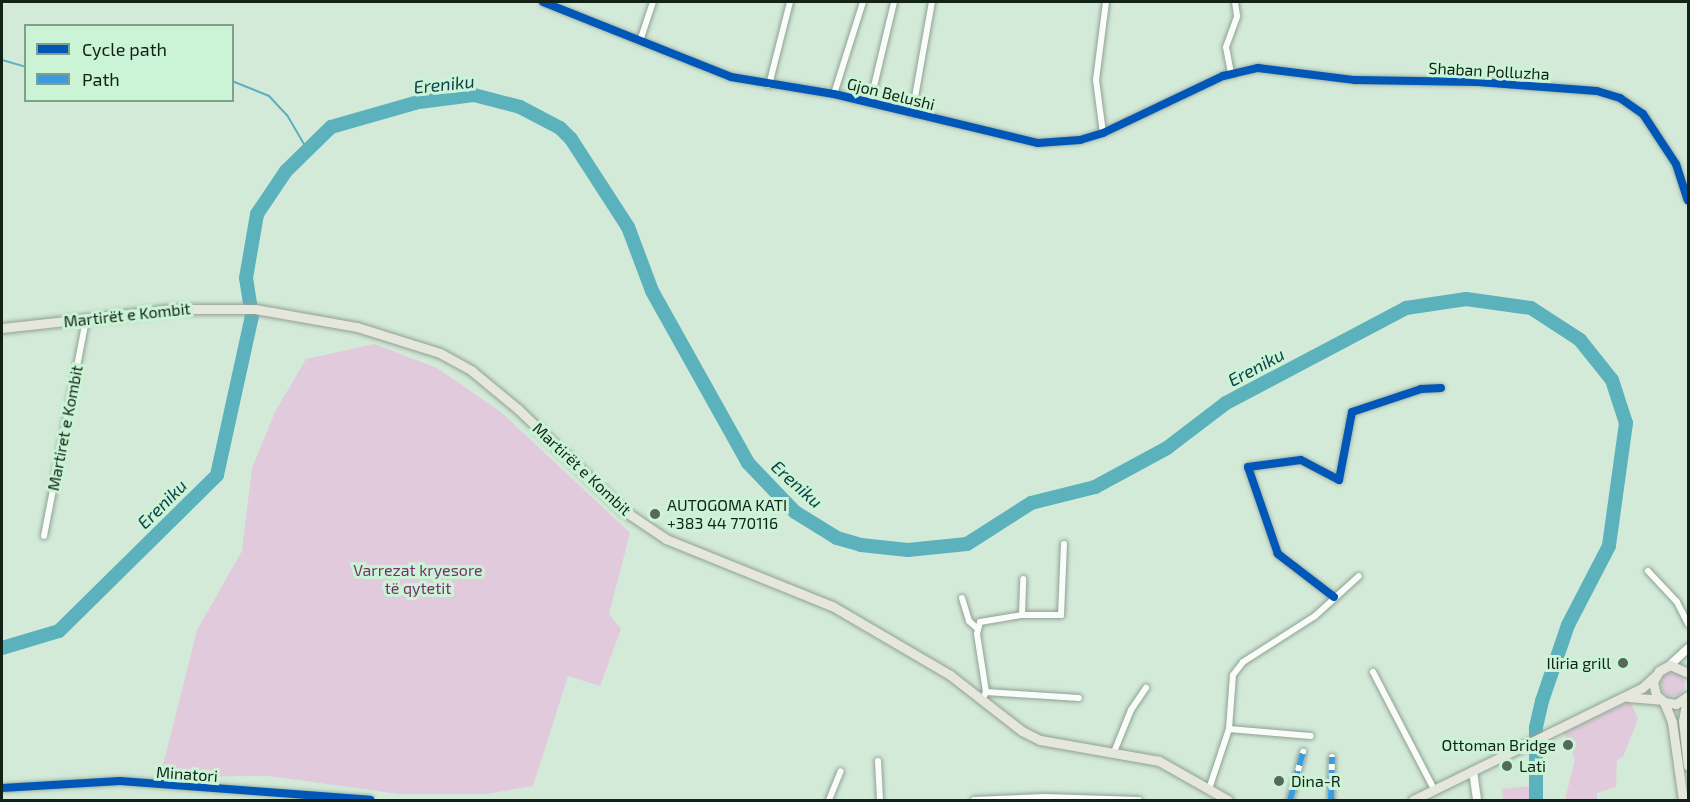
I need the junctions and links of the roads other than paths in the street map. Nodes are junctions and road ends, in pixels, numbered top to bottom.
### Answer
1 (543, 2) edge
2 (652, 2) edge
3 (790, 2) edge
4 (863, 2) edge
5 (894, 2) edge
6 (932, 2) edge
7 (1106, 2) edge
8 (1236, 2) edge
9 (640, 41) junction
10 (1231, 73) junction
11 (769, 85) junction
12 (834, 94) junction
13 (870, 104) junction
14 (912, 114) junction
15 (1103, 133) junction
16 (1689, 200) edge
17 (86, 320) junction
18 (2, 328) edge
19 (1441, 388) dead end
20 (44, 536) dead end
21 (1064, 544) dead end
22 (1648, 571) dead end
23 (1359, 576) dead end
24 (1023, 579) dead end
25 (1334, 597) junction
26 (962, 598) dead end
27 (1022, 615) junction
28 (1689, 624) edge
29 (978, 629) junction
30 (1689, 648) edge
31 (1670, 665) junction
32 (1373, 672) dead end
33 (1689, 673) edge
34 (1655, 676) junction
35 (1146, 688) dead end
36 (984, 696) junction
37 (1688, 697) edge
38 (1079, 698) dead end
39 (1622, 698) junction
40 (1663, 701) junction
41 (1229, 729) junction
42 (1311, 736) dead end
43 (1114, 752) junction
44 (1303, 752) dead end
45 (1332, 757) dead end
46 (878, 761) dead end
47 (1689, 766) edge
48 (841, 771) dead end
49 (1473, 771) junction
50 (2, 788) edge
51 (1209, 789) junction
52 (1436, 791) junction
53 (1084, 799) edge
54 (1003, 800) edge
55 (370, 801) edge
56 (829, 801) edge
57 (880, 801) edge
58 (974, 801) edge
59 (1139, 801) edge
60 (1228, 801) edge
61 (1290, 801) edge
62 (1331, 801) edge
63 (1413, 801) edge
64 (1477, 801) edge
65 (1683, 801) edge

1 - 9 street, Gjon Belushi
2 - 9 street
3 - 11 street
4 - 12 street
5 - 13 street, Gjon Belushi
6 - 14 street
7 - 15 street
8 - 10 street
9 - 11 street, Gjon Belushi
10 - 15 street, Gjon Belushi
10 - 16 street, Shaban Polluzha
11 - 12 street, Gjon Belushi
12 - 13 street, Gjon Belushi
13 - 14 street, Gjon Belushi
14 - 15 street, Gjon Belushi
17 - 18 main road, Martirët e Kombit
17 - 20 street, Martiret e Kombit
17 - 36 main road, Martirët e Kombit
19 - 25 street
21 - 27 street
22 - 28 street
23 - 25 street
24 - 27 street
25 - 41 street
26 - 29 street
27 - 29 street
29 - 36 street
30 - 31 main road
31 - 33 main road
31 - 34 main road
32 - 52 street
34 - 39 main road
34 - 40 main road
35 - 43 street
36 - 38 street
36 - 43 main road, Martirët e Kombit
37 - 40 main road
37 - 47 main road
39 - 40 main road
39 - 49 main road
40 - 65 main road
41 - 42 street
41 - 51 street
43 - 51 main road, Martirët e Kombit
44 - 61 street
45 - 62 street
46 - 57 street
48 - 56 street
49 - 52 main road
49 - 64 main road
50 - 55 street, Minatori
51 - 60 main road, Martirët e Kombit
52 - 63 main road
53 - 54 street
53 - 59 street
54 - 58 street

